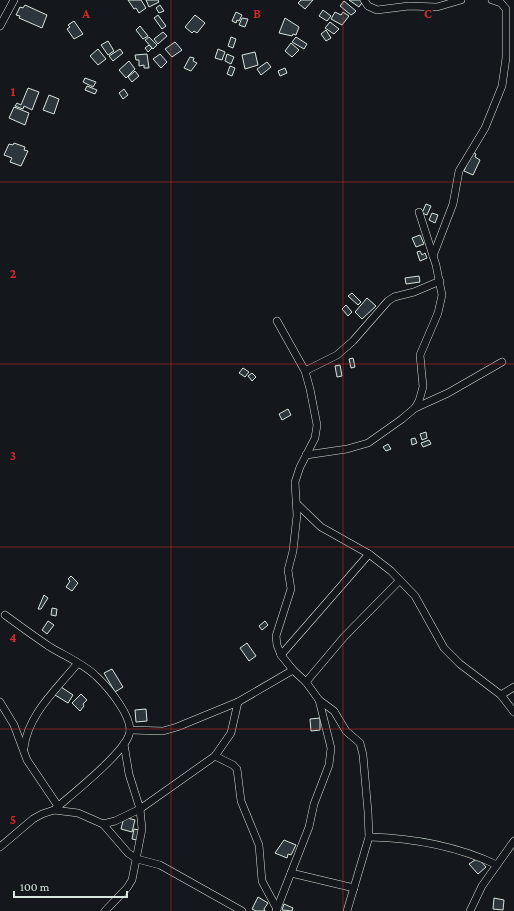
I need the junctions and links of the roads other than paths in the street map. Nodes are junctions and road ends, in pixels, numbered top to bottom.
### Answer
1 (14, 0) edge
2 (364, 0) edge
3 (460, 0) edge
4 (492, 0) edge
5 (0, 26) edge
6 (419, 212) dead end
7 (433, 256) junction
8 (440, 281) junction
9 (277, 321) dead end
10 (502, 362) dead end
11 (305, 371) junction
12 (414, 408) junction
13 (306, 455) junction
14 (297, 504) junction
15 (297, 515) junction
16 (310, 516) junction
17 (369, 554) junction
18 (400, 580) junction
19 (5, 615) dead end
20 (282, 655) junction
21 (77, 664) junction
22 (293, 670) junction
23 (306, 682) junction
24 (514, 687) edge
25 (501, 695) junction
26 (319, 700) junction
27 (0, 702) edge
28 (238, 702) junction
29 (514, 712) edge
30 (130, 730) junction
31 (124, 744) junction
32 (24, 750) junction
33 (215, 756) junction
34 (56, 808) junction
35 (140, 809) junction
36 (104, 824) junction
37 (369, 837) junction
38 (514, 841) edge
39 (0, 848) edge
40 (137, 859) junction
41 (496, 865) junction
42 (291, 873) junction
43 (354, 888) junction
44 (277, 910) edge
45 (105, 911) edge
46 (242, 911) edge
47 (347, 911) edge
48 (470, 911) edge

1 - 5 street
2 - 3 street
4 - 7 street
6 - 7 street
7 - 8 street
8 - 11 street
8 - 12 street
9 - 11 street
10 - 12 street
11 - 13 street
12 - 13 street
13 - 14 street
14 - 15 street
14 - 16 street
15 - 16 street
15 - 20 street
16 - 17 street
17 - 18 street
17 - 20 street
18 - 23 street
18 - 25 street
19 - 21 street
20 - 22 street
21 - 30 street
21 - 32 street
22 - 23 street
22 - 28 street
23 - 26 street
24 - 25 street
25 - 29 street
26 - 37 street
26 - 42 street
27 - 32 street
28 - 30 street
28 - 33 street
30 - 31 street
31 - 34 street
31 - 35 street
32 - 34 street
33 - 35 street
33 - 44 street
34 - 36 street
34 - 39 street
35 - 36 street
35 - 40 street
36 - 40 street
37 - 41 street
37 - 43 street
38 - 41 street
40 - 45 street
40 - 46 street
41 - 48 street
42 - 43 street
42 - 44 street
43 - 47 street

